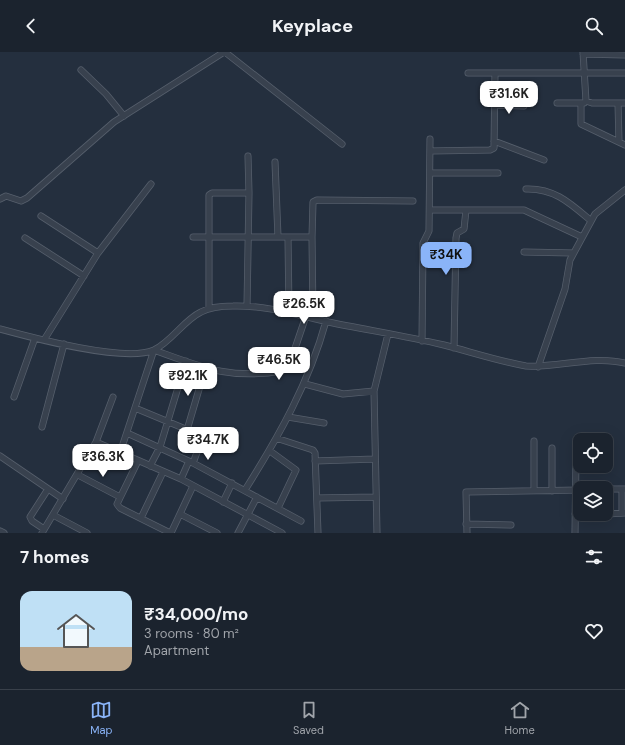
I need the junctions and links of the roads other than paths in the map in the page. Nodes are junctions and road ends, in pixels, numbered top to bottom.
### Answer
1 (225, 52) edge
2 (583, 53) edge
3 (625, 55) edge
4 (81, 70) dead end
5 (468, 73) dead end
6 (495, 73) junction
7 (583, 73) junction
8 (625, 73) edge
9 (557, 103) dead end
10 (581, 103) junction
11 (588, 103) junction
12 (618, 103) junction
13 (625, 103) edge
14 (495, 105) junction
15 (524, 106) dead end
16 (124, 116) junction
17 (430, 139) dead end
18 (494, 141) junction
19 (618, 142) junction
20 (342, 144) dead end
21 (625, 145) edge
22 (430, 151) junction
23 (248, 156) dead end
24 (544, 160) dead end
25 (275, 162) dead end
26 (430, 173) junction
27 (498, 173) dead end
28 (151, 184) dead end
29 (526, 189) dead end
30 (625, 190) edge
31 (249, 193) junction
32 (0, 199) edge
33 (413, 201) dead end
34 (430, 210) junction
35 (466, 210) junction
36 (40, 216) dead end
37 (590, 220) junction
38 (208, 236) junction
39 (248, 236) junction
40 (193, 237) dead end
41 (278, 237) junction
42 (288, 237) junction
43 (312, 237) junction
44 (582, 237) junction
45 (25, 238) dead end
46 (524, 252) dead end
47 (98, 253) junction
48 (573, 253) junction
49 (84, 276) junction
50 (247, 306) junction
51 (209, 309) junction
52 (289, 312) junction
53 (306, 316) junction
54 (313, 318) junction
55 (326, 321) junction
56 (0, 330) edge
57 (388, 334) junction
58 (35, 338) junction
59 (44, 340) junction
60 (422, 341) junction
61 (64, 344) junction
62 (454, 348) junction
63 (154, 350) junction
64 (186, 362) junction
65 (625, 363) edge
66 (538, 367) junction
67 (205, 369) junction
68 (304, 384) junction
69 (374, 391) junction
70 (14, 397) dead end
71 (113, 397) dead end
72 (135, 408) junction
73 (288, 417) junction
74 (168, 422) junction
75 (324, 423) dead end
76 (42, 426) dead end
77 (187, 430) junction
78 (127, 433) junction
79 (276, 438) junction
80 (534, 441) dead end
81 (96, 442) junction
82 (160, 447) junction
83 (552, 448) dead end
84 (270, 451) junction
85 (120, 453) junction
86 (0, 456) edge
87 (376, 459) junction
88 (138, 461) junction
89 (315, 461) junction
90 (191, 462) junction
91 (150, 466) junction
92 (163, 472) junction
93 (78, 475) junction
94 (181, 479) junction
95 (232, 483) junction
96 (193, 486) junction
97 (48, 489) junction
98 (613, 489) edge
99 (624, 489) edge
100 (245, 490) junction
101 (573, 490) edge
102 (534, 491) junction
103 (552, 491) junction
104 (120, 496) junction
105 (258, 497) junction
106 (376, 497) junction
107 (63, 498) junction
108 (317, 498) junction
109 (222, 502) junction
110 (278, 508) junction
111 (624, 513) edge
112 (180, 514) junction
113 (613, 514) edge
114 (53, 515) junction
115 (247, 515) junction
116 (141, 518) junction
117 (301, 521) dead end
118 (575, 521) edge
119 (466, 524) junction
120 (510, 525) dead end
121 (0, 531) edge
122 (43, 531) edge
123 (162, 531) edge
124 (272, 531) edge
125 (85, 532) edge
126 (4, 533) edge
127 (171, 533) edge
128 (217, 533) edge
129 (238, 533) edge
130 (282, 533) edge
131 (318, 533) edge
132 (377, 533) edge
133 (467, 533) edge
134 (575, 533) edge

1 - 16 street
1 - 20 street
2 - 3 street
2 - 7 street
4 - 16 street
5 - 6 street
6 - 7 street
6 - 14 street
7 - 8 street
7 - 11 street
9 - 10 street
10 - 11 street
10 - 19 street
11 - 12 street
12 - 13 street
12 - 19 street
14 - 15 street
14 - 18 street
16 - 32 street
17 - 22 street
18 - 22 street
18 - 24 street
19 - 21 street
22 - 26 street
23 - 31 street
25 - 41 street
26 - 27 street
26 - 34 street
28 - 47 street
29 - 37 street
30 - 37 street
31 - 38 street
31 - 39 street
33 - 43 street
34 - 35 street
34 - 60 street
35 - 44 street
35 - 62 street
36 - 47 street
37 - 44 street
38 - 39 street
38 - 40 street
38 - 51 street
39 - 41 street
39 - 50 street
41 - 42 street
42 - 43 street
42 - 52 street
43 - 54 street
44 - 48 street
45 - 49 street
46 - 48 street
47 - 49 street
48 - 66 street
49 - 59 street
50 - 51 street
50 - 52 street
51 - 63 street
52 - 53 street
53 - 54 street
53 - 67 street
54 - 55 street
55 - 57 street
55 - 68 street
56 - 58 street
57 - 60 street
57 - 69 street
58 - 59 street
58 - 70 street
59 - 61 street
60 - 62 street
61 - 63 street
61 - 76 street
62 - 66 street
63 - 64 street
63 - 72 street
64 - 67 street
64 - 74 street
65 - 66 street
67 - 77 street
68 - 69 street
68 - 73 street
69 - 87 street
71 - 81 street
72 - 74 street
72 - 78 street
73 - 75 street
73 - 79 street
74 - 77 street
74 - 82 street
77 - 90 street
78 - 82 street
78 - 85 street
79 - 84 street
79 - 89 street
80 - 102 street
81 - 85 street
81 - 93 street
82 - 90 street
82 - 91 street
83 - 103 street
84 - 100 street
84 - 110 street
85 - 88 street
86 - 97 street
87 - 89 street
87 - 106 street
88 - 91 street
88 - 104 street
89 - 108 street
90 - 94 street
90 - 95 street
91 - 92 street
92 - 94 street
92 - 116 street
93 - 104 street
93 - 107 street
94 - 96 street
95 - 100 street
95 - 109 street
96 - 109 street
96 - 112 street
97 - 107 street
97 - 122 street
98 - 99 street
99 - 111 street
100 - 105 street
101 - 103 street
102 - 103 street
102 - 119 street
104 - 116 street
105 - 110 street
105 - 115 street
106 - 108 street
106 - 132 street
107 - 114 street
108 - 131 street
109 - 115 street
110 - 117 street
111 - 113 street
112 - 127 street
112 - 128 street
114 - 122 street
114 - 125 street
115 - 124 street
115 - 129 street
116 - 123 street
118 - 134 street
119 - 120 street
119 - 133 street
121 - 126 street
123 - 127 street
124 - 130 street

